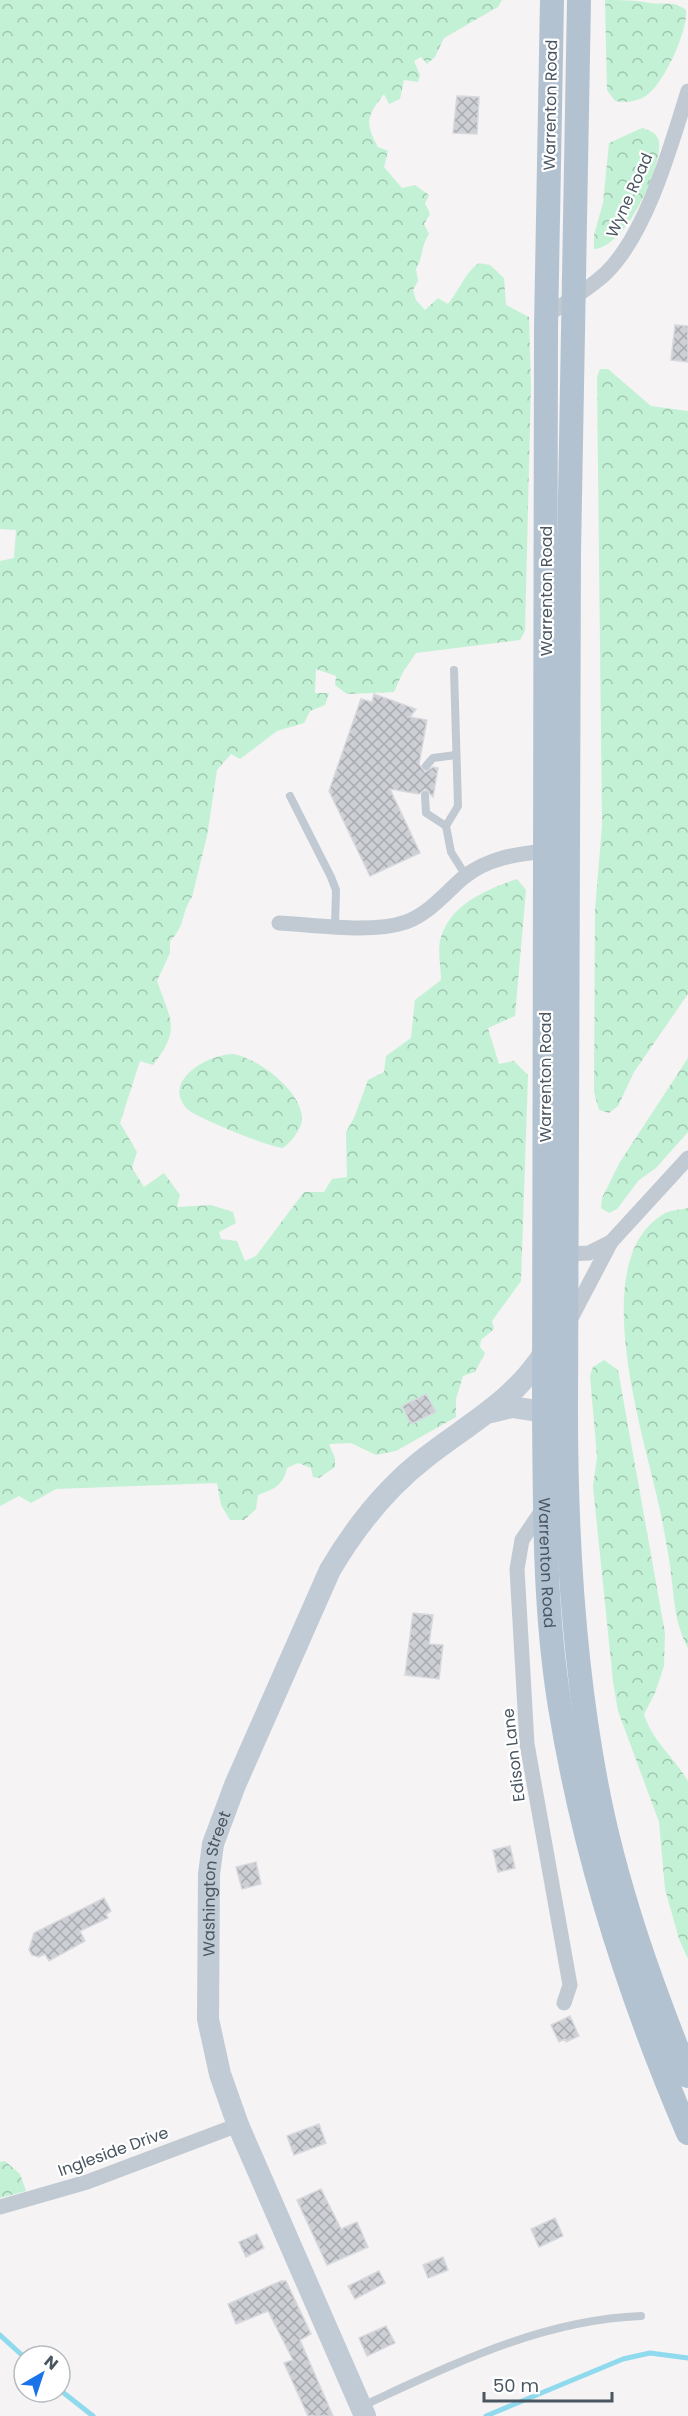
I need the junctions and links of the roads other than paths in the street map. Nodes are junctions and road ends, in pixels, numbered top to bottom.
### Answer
1 (552, 0) edge
2 (579, 0) edge
3 (688, 91) edge
4 (574, 297) junction
5 (546, 316) junction
6 (454, 670) dead end
7 (456, 755) junction
8 (426, 766) dead end
9 (425, 795) dead end
10 (290, 796) dead end
11 (446, 826) junction
12 (546, 851) junction
13 (466, 876) junction
14 (279, 924) dead end
15 (335, 926) junction
16 (688, 1158) edge
17 (612, 1242) junction
18 (567, 1254) junction
19 (566, 1329) junction
20 (544, 1353) junction
21 (489, 1412) junction
22 (544, 1412) junction
23 (545, 1506) junction
24 (564, 2003) dead end
25 (688, 2076) edge
26 (238, 2125) junction
27 (688, 2133) edge
28 (0, 2207) edge
29 (641, 2316) dead end
30 (363, 2411) edge

1 - 5 main road, Warrenton Road
2 - 4 main road, Warrenton Road
3 - 4 street, Wyne Road
4 - 5 street, Wyne Road
4 - 18 main road, Warrenton Road
5 - 12 main road, Warrenton Road
6 - 7 lane
7 - 8 lane
7 - 11 lane
9 - 11 lane
10 - 15 lane
11 - 13 lane
12 - 13 street
12 - 20 main road, Warrenton Road
13 - 15 street
14 - 15 street
16 - 17 street
17 - 18 street
17 - 19 street
18 - 19 main road, Warrenton Road
19 - 25 main road, Warrenton Road
20 - 21 street, Washington Street
20 - 22 main road, Warrenton Road
21 - 22 street, Washington Street
21 - 26 street, Washington Street
22 - 23 main road, Warrenton Road
23 - 24 street, Edison Lane
23 - 27 main road, Warrenton Road
26 - 28 street, Ingleside Drive
26 - 30 street, Washington Street
29 - 30 lane

